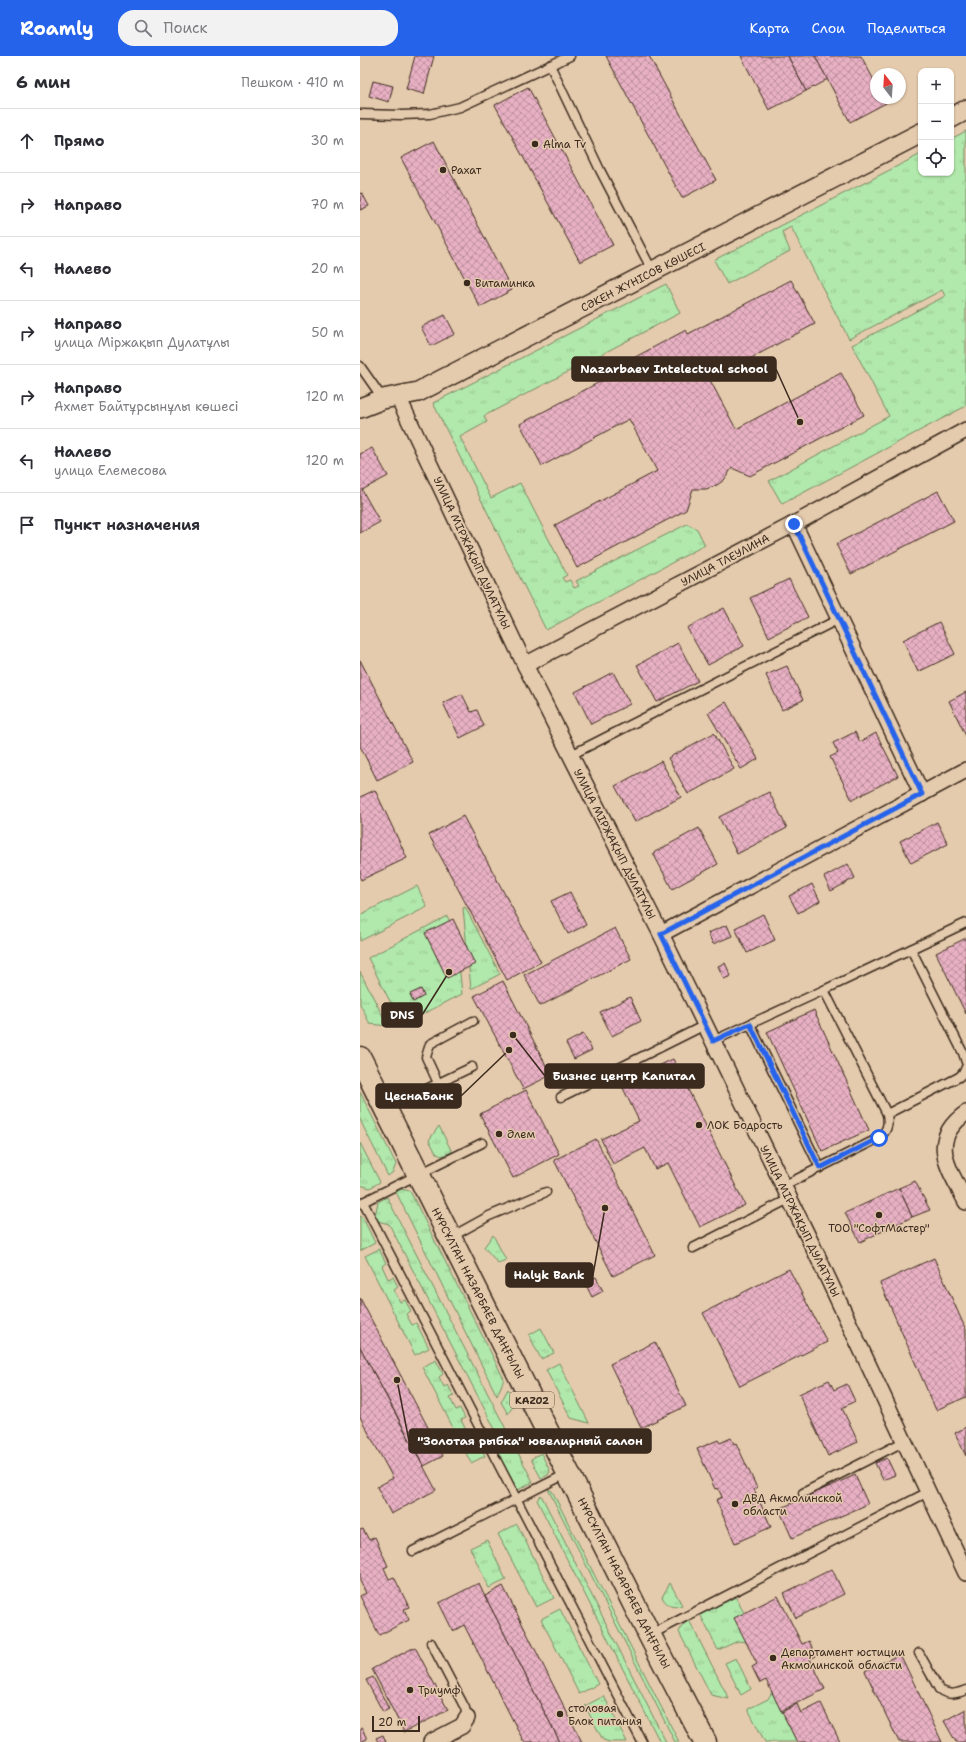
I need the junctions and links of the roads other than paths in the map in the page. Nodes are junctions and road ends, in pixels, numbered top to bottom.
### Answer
1 (570, 56) edge
2 (550, 65) junction
3 (966, 110) edge
4 (360, 114) edge
5 (954, 116) edge
6 (918, 135) edge
7 (653, 272) junction
8 (360, 366) edge
9 (390, 398) junction
10 (360, 408) edge
11 (966, 430) edge
12 (794, 524) junction
13 (839, 619) junction
14 (525, 665) junction
15 (571, 755) junction
16 (966, 770) edge
17 (922, 794) junction
18 (966, 923) edge
19 (661, 934) junction
20 (911, 949) junction
21 (824, 990) junction
22 (473, 1021) dead end
23 (750, 1024) junction
24 (705, 1025) junction
25 (713, 1041) junction
26 (360, 1058) edge
27 (966, 1062) edge
28 (472, 1067) dead end
29 (966, 1067) edge
30 (438, 1083) junction
31 (561, 1097) dead end
32 (386, 1108) junction
33 (966, 1113) edge
34 (887, 1114) junction
35 (482, 1143) dead end
36 (820, 1168) junction
37 (418, 1174) junction
38 (546, 1192) dead end
39 (786, 1192) junction
40 (361, 1200) edge
41 (966, 1202) edge
42 (450, 1237) junction
43 (693, 1248) dead end
44 (905, 1441) junction
45 (568, 1472) junction
46 (928, 1492) junction
47 (803, 1493) dead end
48 (516, 1500) junction
49 (413, 1551) dead end
50 (966, 1573) edge
51 (650, 1636) junction
52 (431, 1643) dead end
53 (919, 1653) dead end
54 (966, 1690) edge
55 (467, 1718) joint
56 (430, 1742) edge
57 (642, 1742) edge
58 (705, 1742) edge

1 - 2 lane
2 - 4 lane
2 - 7 lane
3 - 5 street
6 - 7 street, СӘКЕН ЖҮНІСОВ КӨШЕСІ
7 - 9 street, СӘКЕН ЖҮНІСОВ КӨШЕСІ
8 - 9 lane
9 - 10 street, СӘКЕН ЖҮНІСОВ КӨШЕСІ
9 - 14 street, УЛИЦА МІРЖАҚЫП ДУЛАТҰЛЫ
11 - 12 street, УЛИЦА ТЛЕУЛИНА
12 - 13 street
12 - 14 street, УЛИЦА ТЛЕУЛИНА
13 - 15 lane
13 - 17 street
14 - 15 street, УЛИЦА МІРЖАҚЫП ДУЛАТҰЛЫ
15 - 19 street, УЛИЦА МІРЖАҚЫП ДУЛАТҰЛЫ
16 - 17 street
17 - 19 street
18 - 20 lane
19 - 24 street, УЛИЦА МІРЖАҚЫП ДУЛАТҰЛЫ
20 - 21 lane
20 - 27 lane
21 - 23 lane
21 - 34 lane
22 - 30 lane
23 - 25 lane
23 - 36 lane
24 - 25 street, УЛИЦА МІРЖАҚЫП ДУЛАТҰЛЫ
24 - 31 lane
25 - 39 street, УЛИЦА МІРЖАҚЫП ДУЛАТҰЛЫ
26 - 32 highway, НҰРСҰЛТАН НАЗАРБАЕВ ДАҢҒЫЛЫ / KАZ02
28 - 30 lane
29 - 34 lane
30 - 32 lane
32 - 37 highway, НҰРСҰЛТАН НАЗАРБАЕВ ДАҢҒЫЛЫ / KАZ02
33 - 41 street
34 - 36 lane
35 - 37 lane
36 - 39 lane
37 - 40 lane
37 - 42 highway, НҰРСҰЛТАН НАЗАРБАЕВ ДАҢҒЫЛЫ / KАZ02
38 - 42 lane
39 - 43 lane
39 - 44 street, УЛИЦА МІРЖАҚЫП ДУЛАТҰЛЫ
40 - 48 lane
42 - 45 highway, НҰРСҰЛТАН НАЗАРБАЕВ ДАҢҒЫЛЫ / KАZ02
44 - 46 street, УЛИЦА МІРЖАҚЫП ДУЛАТҰЛЫ
44 - 47 lane
45 - 48 lane
45 - 51 highway, НҰРСҰЛТАН НАЗАРБАЕВ ДАҢҒЫЛЫ / KАZ02
46 - 50 street, УЛИЦА МІРЖАҚЫП ДУЛАТҰЛЫ
46 - 51 lane
48 - 49 lane
48 - 57 lane
51 - 58 highway, НҰРСҰЛТАН НАЗАРБАЕВ ДАҢҒЫЛЫ / KАZ02
52 - 55 lane
53 - 54 lane
55 - 56 street

